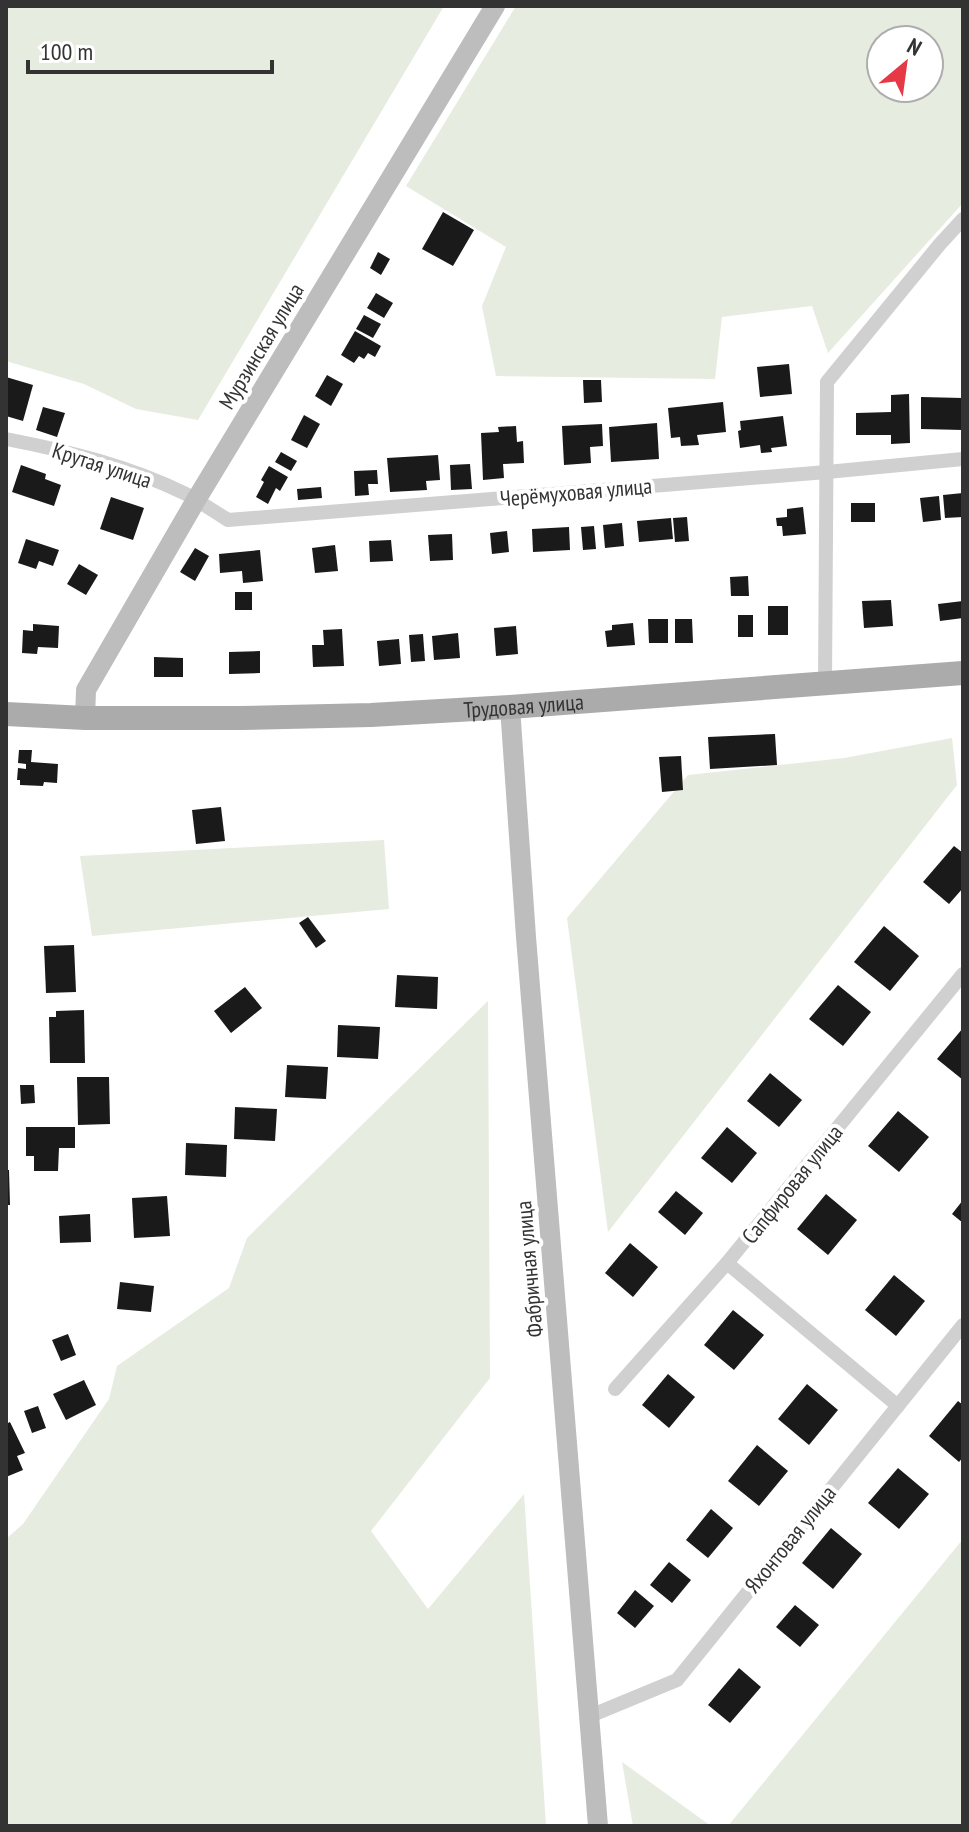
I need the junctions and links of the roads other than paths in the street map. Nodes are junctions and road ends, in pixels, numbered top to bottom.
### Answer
1 (495, 6) edge
2 (963, 219) edge
3 (6, 439) edge
4 (963, 459) edge
5 (827, 472) junction
6 (196, 500) junction
7 (963, 673) edge
8 (825, 684) junction
9 (510, 707) junction
10 (6, 714) edge
11 (85, 718) junction
12 (963, 974) edge
13 (727, 1263) junction
14 (963, 1325) edge
15 (615, 1389) dead end
16 (898, 1406) junction
17 (590, 1716) junction
18 (598, 1826) edge

1 - 6 street, Мурзинская улица
2 - 5 street
3 - 6 street, Крутая улица
4 - 5 street, Черёмуховая улица
5 - 6 street, Черёмуховая улица
5 - 8 street
6 - 11 street, Мурзинская улица
7 - 8 main road, Трудовая улица
8 - 9 main road, Трудовая улица
9 - 11 main road, Трудовая улица
9 - 17 street, Фабричная улица
10 - 11 main road, Трудовая улица
12 - 13 street, Сапфировая улица
13 - 15 street, Сапфировая улица
13 - 16 street
14 - 16 street, Яхонтовая улица
16 - 17 street, Яхонтовая улица
17 - 18 street, Фабричная улица

